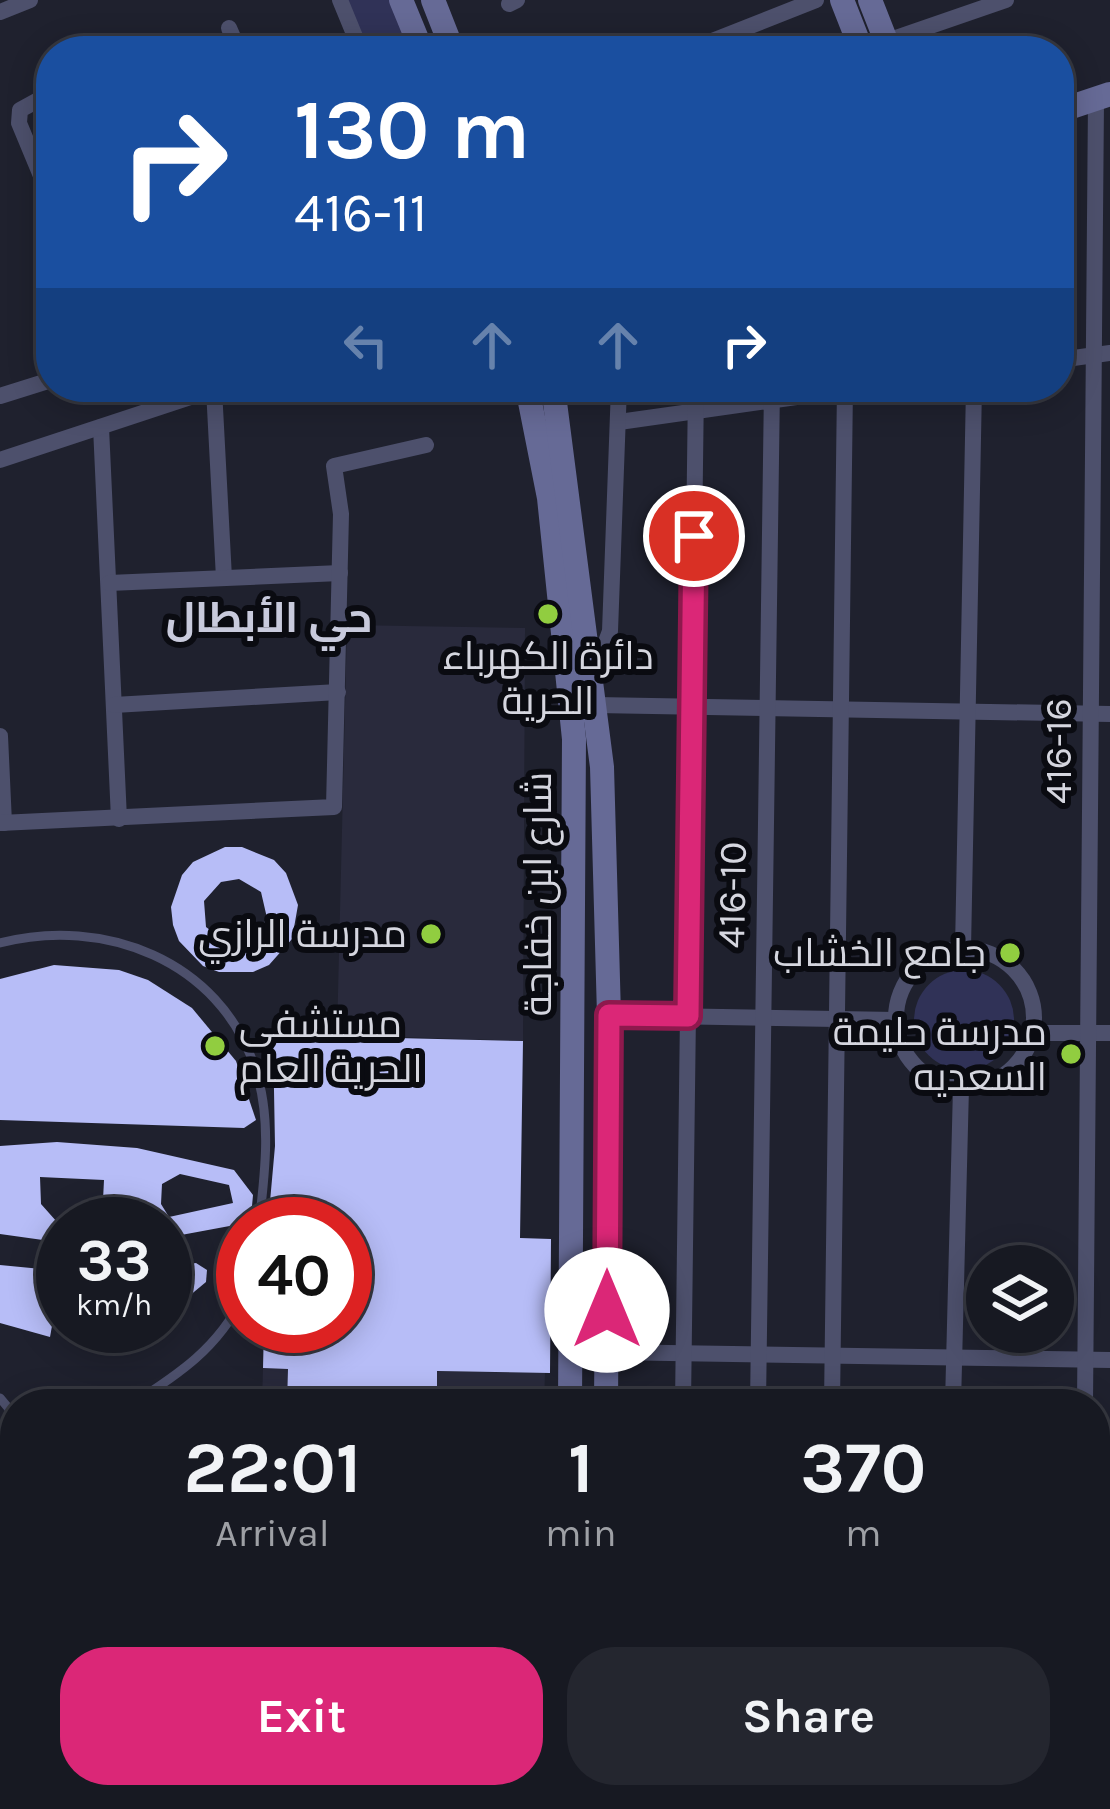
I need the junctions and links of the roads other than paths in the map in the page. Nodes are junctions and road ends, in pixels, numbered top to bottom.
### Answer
1 (30, 0) edge
2 (340, 0) edge
3 (400, 0) edge
4 (434, 0) edge
5 (816, 0) edge
6 (842, 0) edge
7 (870, 0) edge
8 (1006, 0) edge
9 (0, 12) edge
10 (229, 28) dead end
11 (232, 36) edge
12 (355, 36) edge
13 (416, 36) edge
14 (447, 36) edge
15 (725, 36) edge
16 (856, 36) edge
17 (884, 36) edge
18 (914, 36) edge
19 (1103, 96) edge
20 (36, 102) edge
21 (1074, 106) edge
22 (36, 164) edge
23 (1102, 354) edge
24 (36, 384) edge
25 (1, 393) edge
26 (176, 402) edge
27 (218, 402) edge
28 (530, 402) edge
29 (554, 402) edge
30 (619, 402) edge
31 (695, 402) edge
32 (736, 402) edge
33 (772, 402) edge
34 (845, 402) edge
35 (974, 402) edge
36 (695, 411) junction
37 (619, 422) junction
38 (100, 427) junction
39 (426, 445) dead end
40 (0, 460) edge
41 (340, 573) junction
42 (224, 578) junction
43 (109, 583) junction
44 (581, 679) junction
45 (338, 692) junction
46 (692, 703) junction
47 (114, 705) junction
48 (596, 705) junction
49 (768, 705) junction
50 (841, 707) junction
51 (968, 710) junction
52 (1100, 714) edge
53 (0, 736) edge
54 (119, 819) junction
55 (2, 823) edge
56 (0, 944) edge
57 (963, 949) junction
58 (609, 1015) junction
59 (688, 1016) junction
60 (763, 1018) junction
61 (837, 1019) junction
62 (896, 1020) junction
63 (1032, 1033) junction
64 (1088, 1033) junction
65 (1110, 1034) edge
66 (961, 1088) junction
67 (260, 1197) edge
68 (216, 1341) edge
69 (606, 1352) junction
70 (684, 1353) junction
71 (758, 1354) junction
72 (833, 1355) junction
73 (954, 1358) junction
74 (1085, 1360) junction
75 (1110, 1360) edge
76 (154, 1389) edge
77 (570, 1389) edge
78 (606, 1389) edge
79 (683, 1389) edge
80 (758, 1389) edge
81 (832, 1389) edge
82 (953, 1389) edge
83 (1085, 1389) edge

1 - 9 street
2 - 12 street
3 - 13 street
4 - 14 street
5 - 15 street
6 - 16 street
7 - 17 street
8 - 18 street
10 - 11 street
19 - 21 street
19 - 23 street, 416-16
20 - 22 street
23 - 52 street, 416-16
24 - 25 street
26 - 38 street
27 - 42 street
28 - 44 street, شارع ابن خفاجة
29 - 44 street, شارع ابن خفاجة
30 - 37 street
31 - 36 street
32 - 36 street
33 - 49 street, 416-10
34 - 50 street
35 - 51 street
36 - 37 street
36 - 46 street
37 - 44 street
38 - 40 street
38 - 43 street
39 - 41 street
41 - 42 street
41 - 45 street
42 - 43 street
43 - 47 street
44 - 48 street, شارع ابن خفاجة
44 - 77 street, شارع ابن خفاجة
45 - 47 street
45 - 54 street
46 - 48 street
46 - 49 street
46 - 59 street
47 - 54 street
48 - 58 street, شارع ابن خفاجة
49 - 50 street
49 - 60 street, 416-10
50 - 51 street
50 - 61 street
51 - 52 street
51 - 57 street
52 - 64 street, 416-16
53 - 55 street
54 - 55 street
56 - 67 lane
57 - 62 street
57 - 63 street
58 - 59 street
58 - 69 street, شارع ابن خفاجة
59 - 60 street
59 - 70 street
60 - 61 street
60 - 71 street, 416-10
61 - 62 street
61 - 72 street
62 - 66 street
63 - 64 street
63 - 66 street
64 - 65 street
64 - 74 street, 416-16
66 - 73 street
68 - 76 lane
69 - 70 street
69 - 78 street, شارع ابن خفاجة
70 - 71 street
70 - 79 street
71 - 72 street
71 - 80 street, 416-10
72 - 73 street
72 - 81 street
73 - 74 street
73 - 82 street
74 - 75 street
74 - 83 street, 416-16

